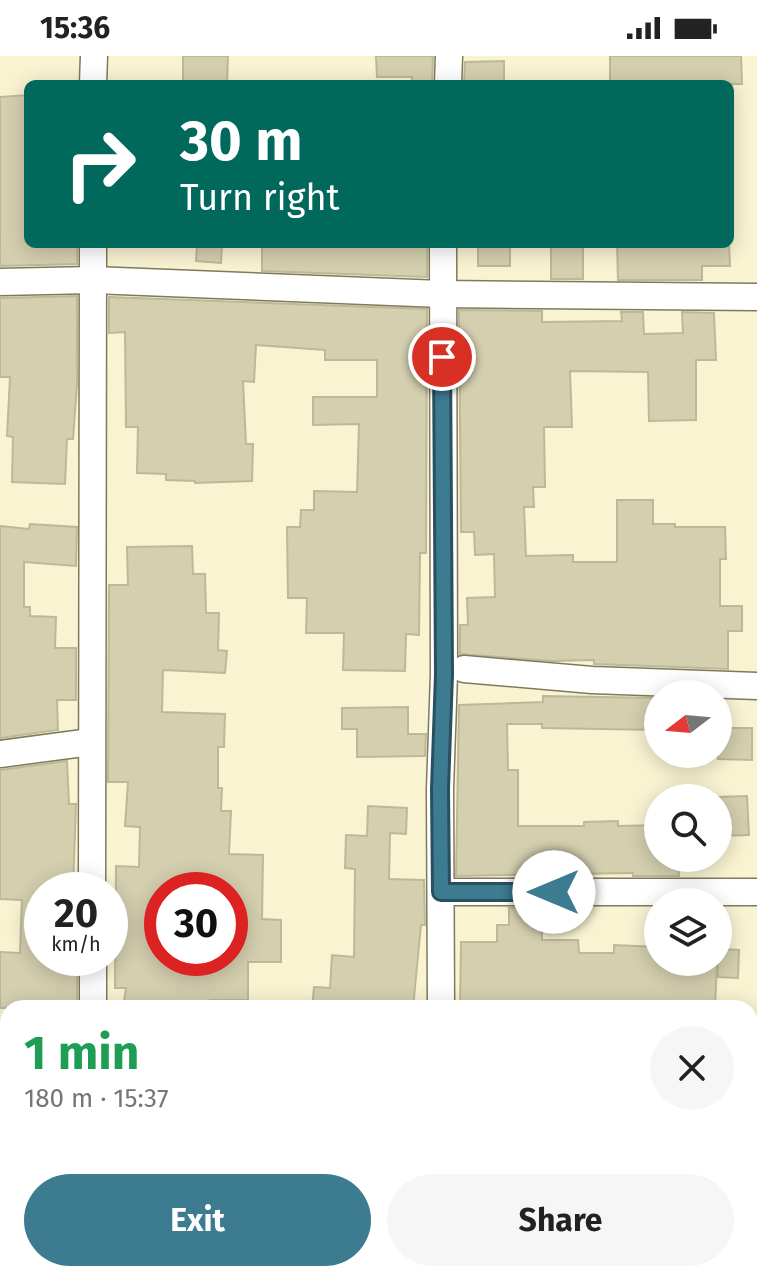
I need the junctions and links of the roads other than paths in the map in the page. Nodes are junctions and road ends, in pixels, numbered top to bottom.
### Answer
1 (94, 56) edge
2 (449, 56) edge
3 (93, 80) edge
4 (448, 80) edge
5 (93, 248) edge
6 (443, 248) edge
7 (93, 280) junction
8 (0, 282) edge
9 (441, 294) junction
10 (757, 297) edge
11 (464, 669) dead end
12 (757, 686) edge
13 (91, 742) junction
14 (0, 754) edge
15 (92, 872) edge
16 (441, 892) junction
17 (757, 892) edge
18 (93, 976) edge
19 (93, 1000) edge
20 (441, 1000) edge

1 - 3 street
2 - 4 street
5 - 7 street
6 - 9 street
7 - 8 street
7 - 9 street
7 - 13 street
9 - 10 street
9 - 16 street
11 - 12 street
13 - 14 street
13 - 15 street
16 - 17 street
16 - 20 street
18 - 19 street

